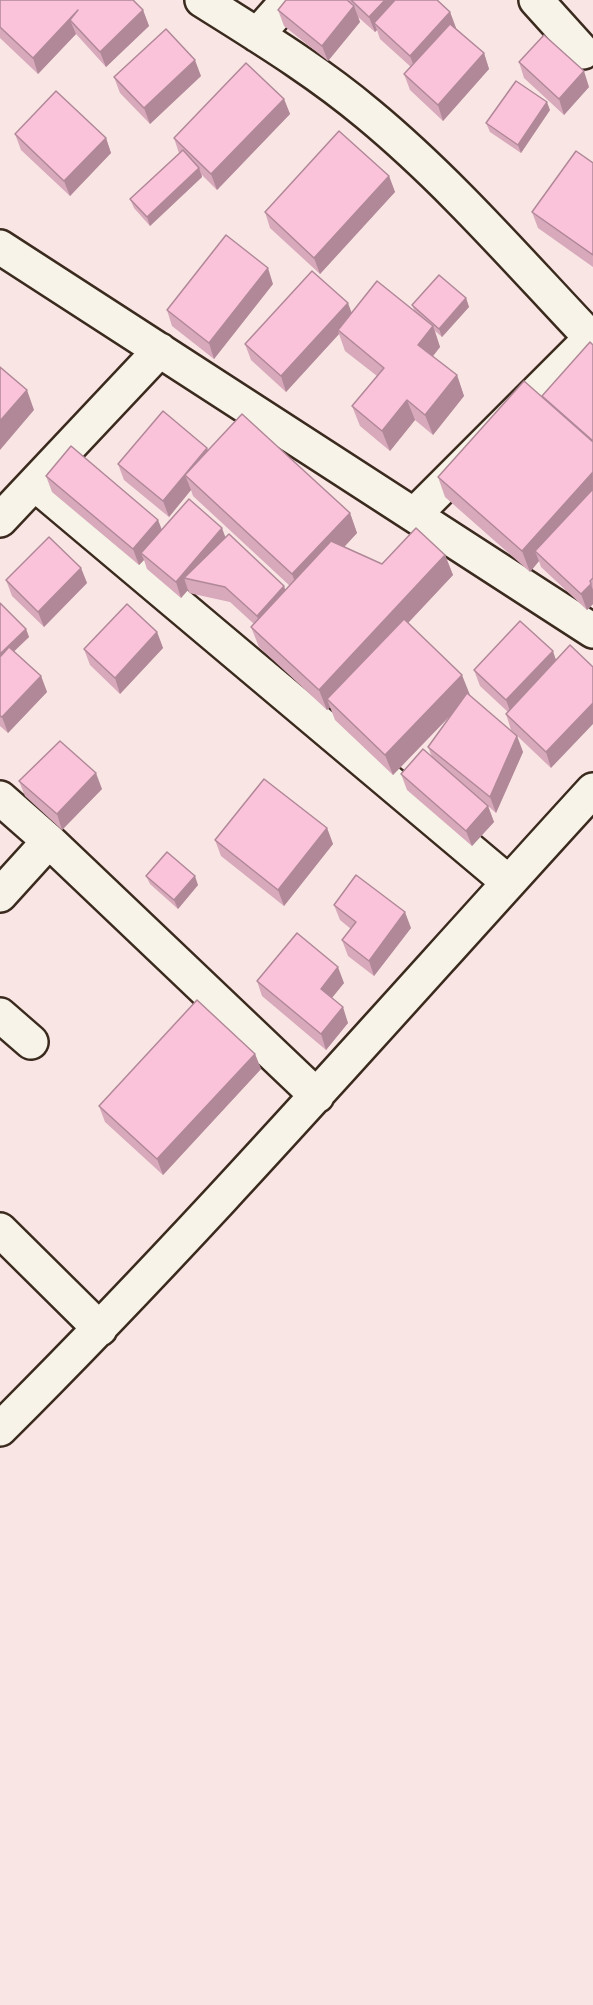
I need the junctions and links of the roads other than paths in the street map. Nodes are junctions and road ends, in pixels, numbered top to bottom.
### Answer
1 (202, 0) edge
2 (288, 0) edge
3 (536, 0) edge
4 (256, 35) junction
5 (583, 52) dead end
6 (0, 247) edge
7 (592, 337) edge
8 (160, 350) junction
9 (35, 484) junction
10 (415, 514) junction
11 (0, 520) edge
12 (593, 631) edge
13 (593, 790) edge
14 (0, 798) edge
15 (49, 841) junction
16 (508, 882) junction
17 (0, 895) edge
18 (0, 1015) edge
19 (31, 1042) dead end
20 (317, 1096) junction
21 (0, 1230) edge
22 (100, 1329) junction
23 (0, 1429) edge

1 - 4 street
2 - 4 street
3 - 5 street
4 - 7 street
6 - 8 street
7 - 10 street
8 - 9 street
8 - 10 street
9 - 11 street
9 - 16 street
10 - 12 street
13 - 16 street
14 - 15 street
15 - 17 street
15 - 20 street
16 - 20 street
18 - 19 street
20 - 22 street
21 - 22 street
22 - 23 street

